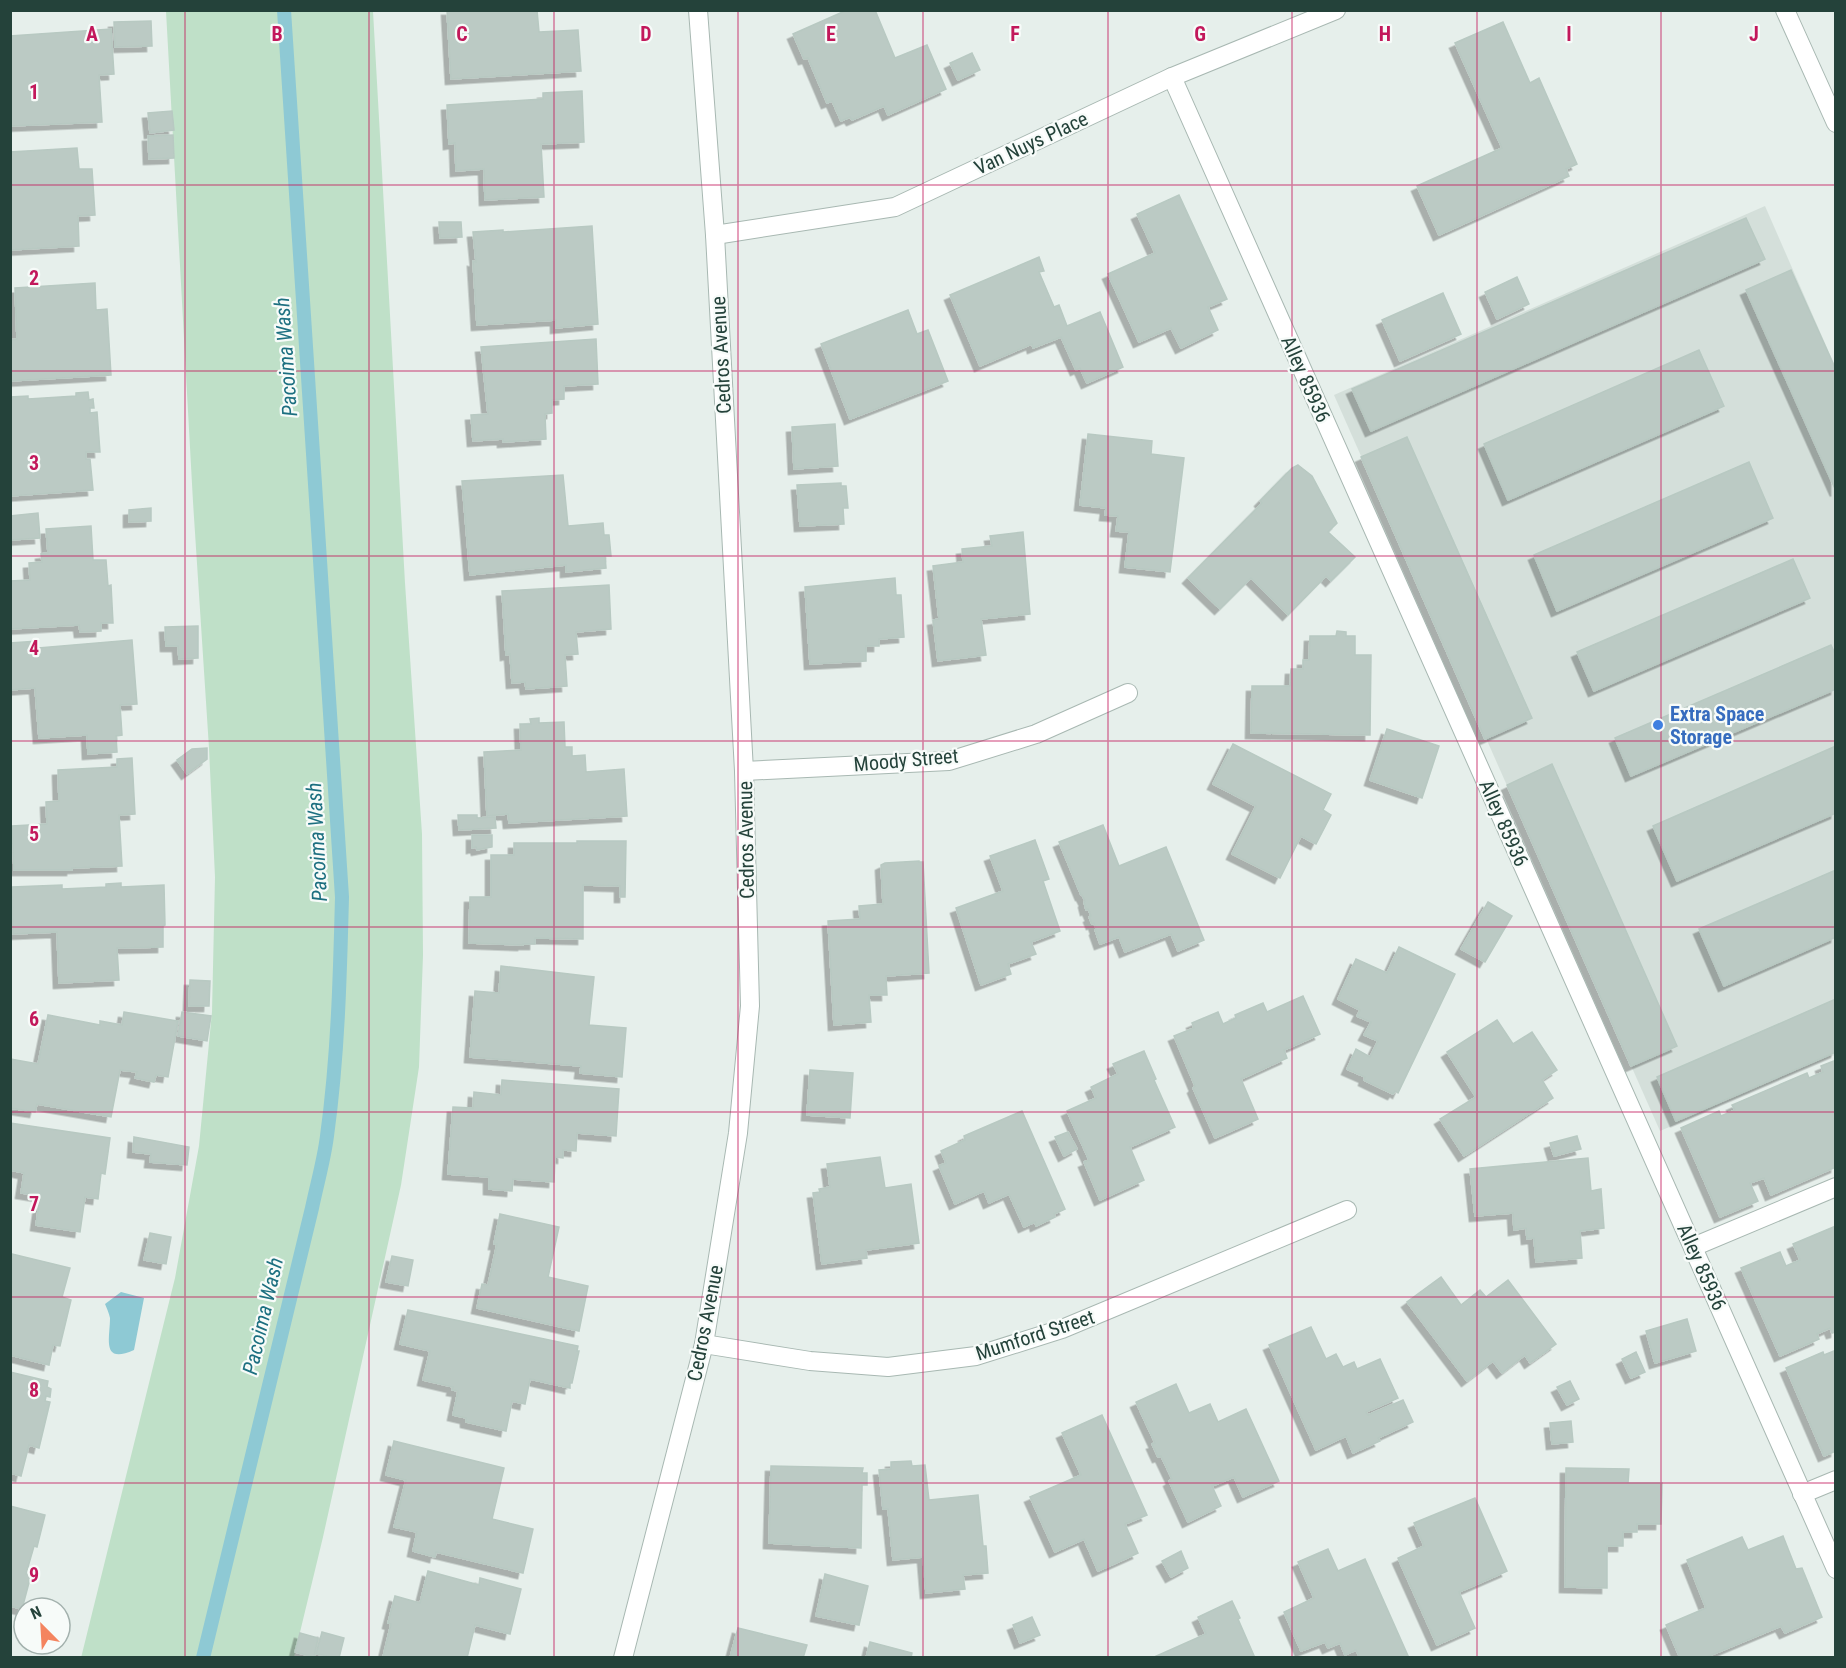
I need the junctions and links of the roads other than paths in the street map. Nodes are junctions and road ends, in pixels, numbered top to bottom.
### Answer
1 (698, 10) edge
2 (1336, 10) edge
3 (1785, 10) edge
4 (1172, 77) junction
5 (1836, 123) edge
6 (715, 235) junction
7 (1128, 693) dead end
8 (744, 771) junction
9 (1836, 1187) edge
10 (1347, 1210) dead end
11 (1693, 1247) junction
12 (704, 1344) junction
13 (1836, 1479) edge
14 (1802, 1494) junction
15 (1836, 1569) edge
16 (623, 1658) edge

1 - 6 street, Cedros Avenue
2 - 4 street, Van Nuys Place
3 - 5 street
4 - 6 street, Van Nuys Place
4 - 11 street, Alley 85936
6 - 8 street, Cedros Avenue
7 - 8 street, Moody Street
8 - 12 street, Cedros Avenue
9 - 11 street
10 - 12 street, Mumford Street
11 - 14 street, Alley 85936
12 - 16 street, Cedros Avenue
13 - 14 street
14 - 15 street, Alley 85936

